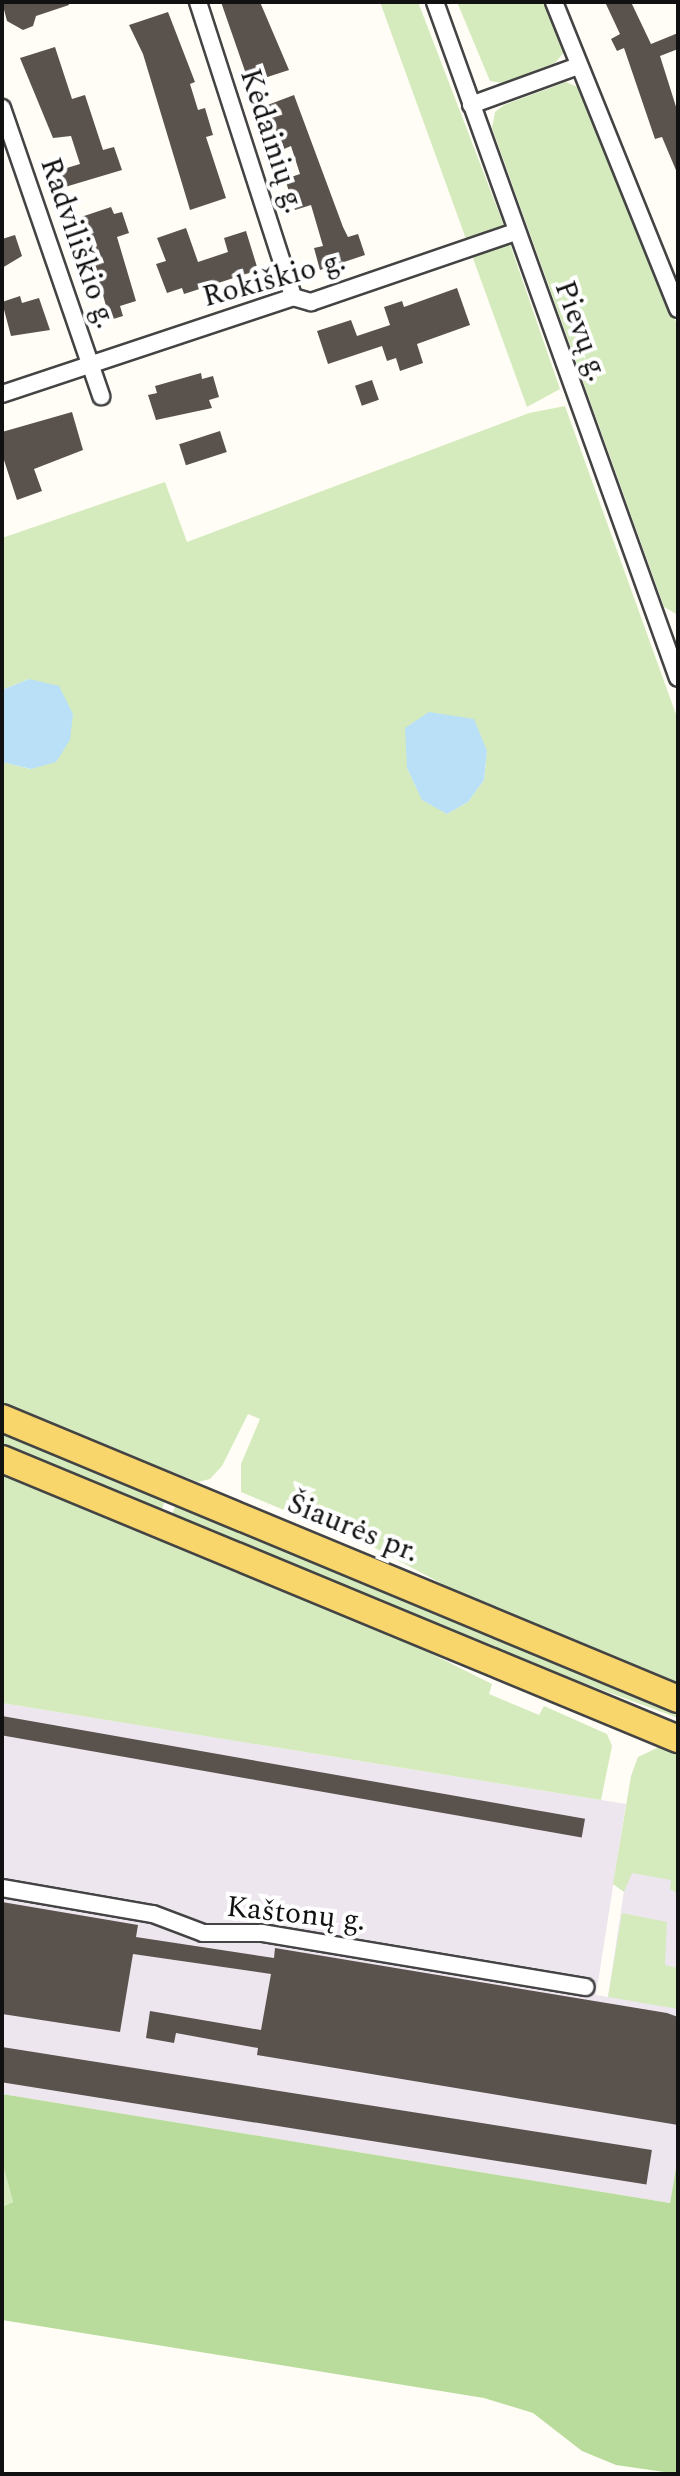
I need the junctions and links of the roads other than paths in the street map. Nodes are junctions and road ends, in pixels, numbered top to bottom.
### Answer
1 (198, 2) edge
2 (435, 2) edge
3 (554, 2) edge
4 (578, 66) junction
5 (471, 105) junction
6 (2, 108) edge
7 (515, 232) junction
8 (293, 297) junction
9 (678, 309) edge
10 (91, 364) junction
11 (2, 394) edge
12 (101, 396) dead end
13 (670, 634) edge
14 (678, 678) edge
15 (2, 1418) edge
16 (2, 1459) edge
17 (678, 1699) edge
18 (678, 1739) edge
19 (2, 1888) edge
20 (586, 1987) dead end

1 - 8 street, Kėdainių g.
2 - 5 street, Pievų g.
3 - 4 street
4 - 5 street
4 - 9 street
5 - 7 street, Pievų g.
6 - 10 street, Radviliškio g.
7 - 8 street, Rokiškio g.
7 - 13 street, Pievų g.
8 - 10 street, Rokiškio g.
10 - 11 street, Rokiškio g.
10 - 12 street, Radviliškio g.
13 - 14 street, Pievų g.
15 - 17 main road, Šiaurės pr.
16 - 18 main road
19 - 20 street, Kaštonų g.

